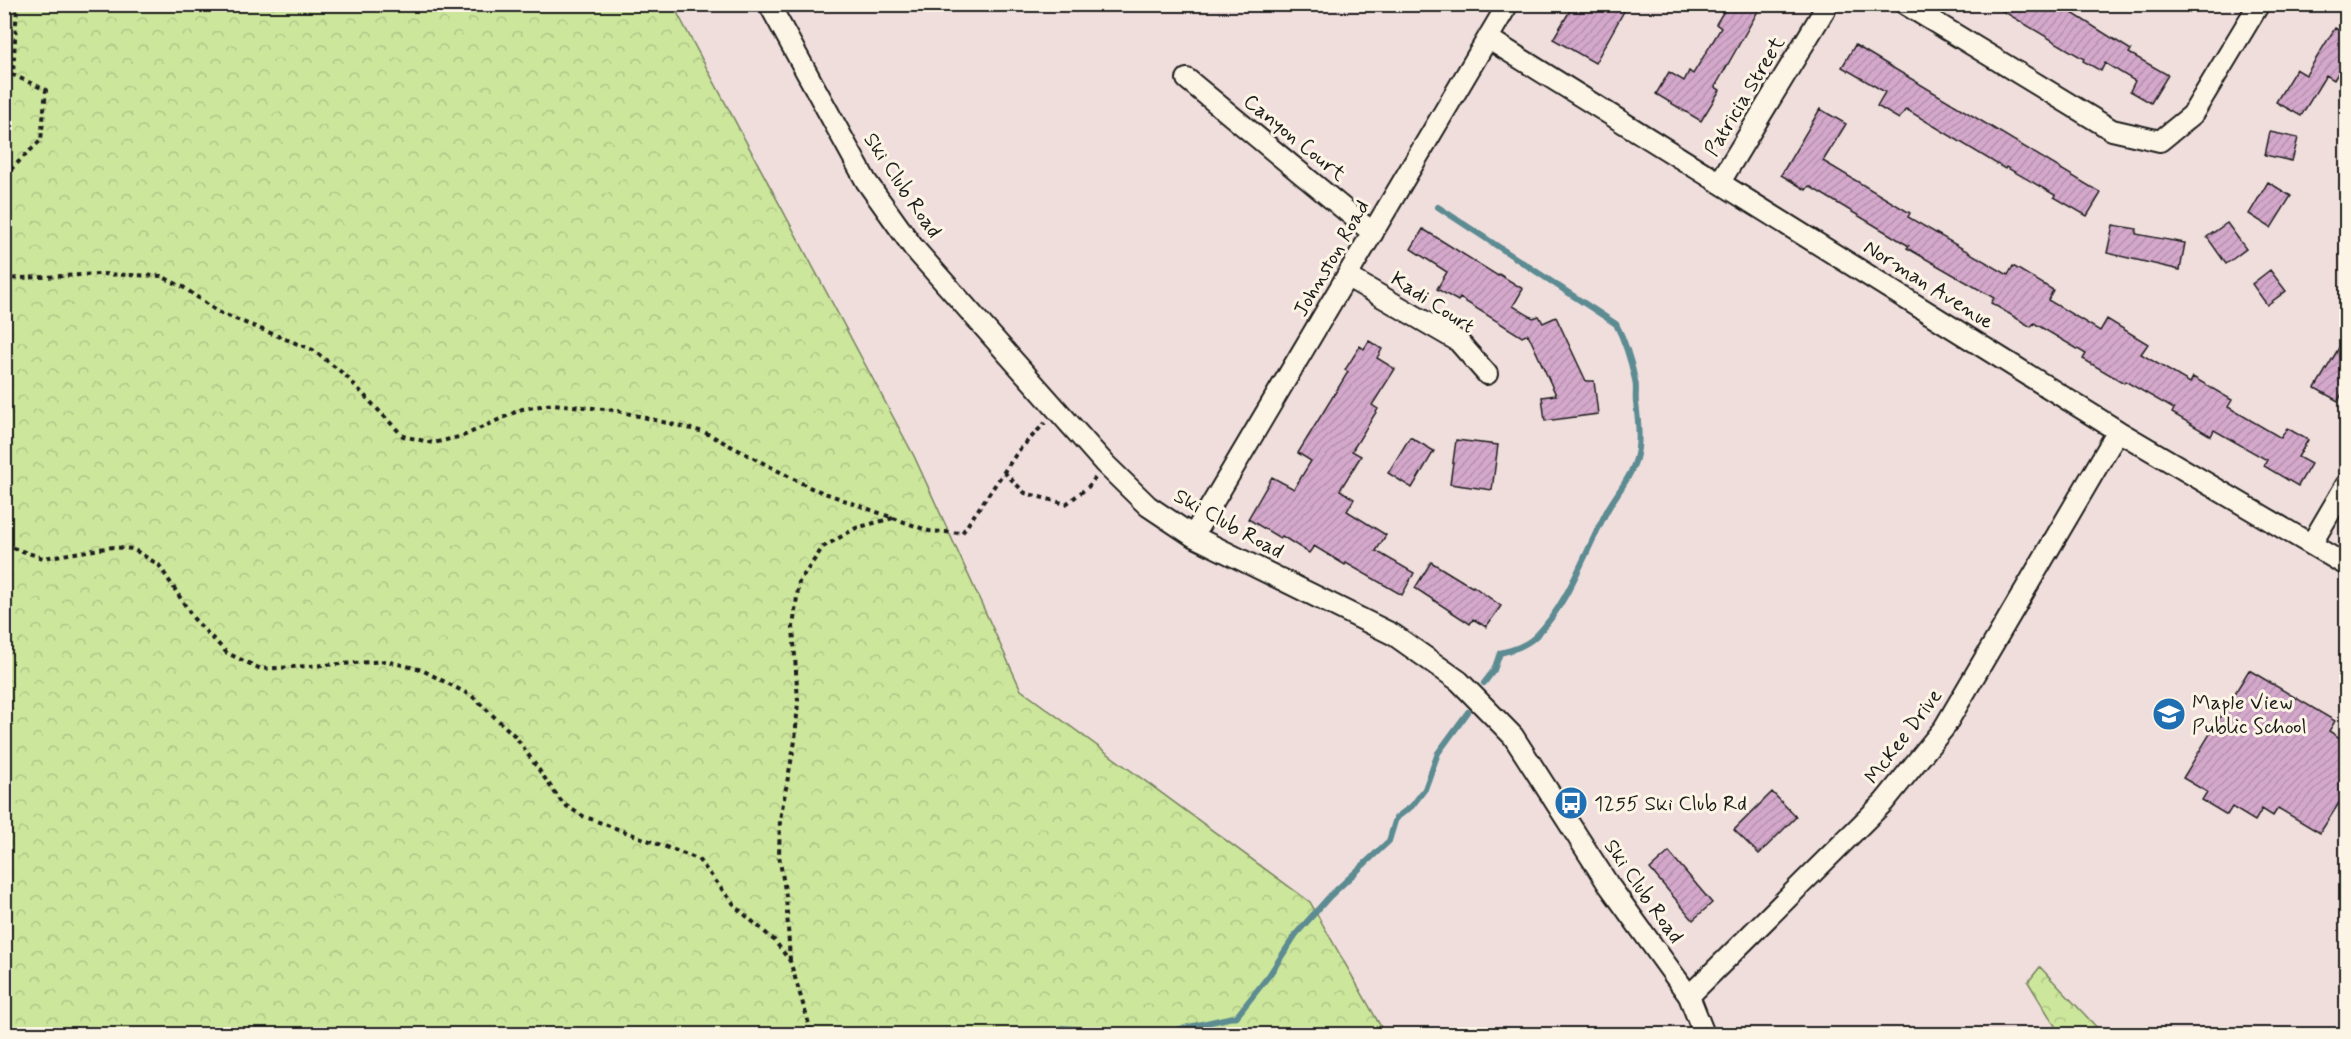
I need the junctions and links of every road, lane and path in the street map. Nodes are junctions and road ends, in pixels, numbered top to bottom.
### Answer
1 (17, 4) edge
2 (769, 4) edge
3 (1509, 4) edge
4 (1828, 4) edge
5 (1905, 4) edge
6 (2259, 4) edge
7 (1490, 39) junction
8 (1186, 79) dead end
9 (4, 176) edge
10 (1720, 182) junction
11 (1374, 232) junction
12 (1348, 277) junction
13 (4, 279) edge
14 (1487, 374) dead end
15 (1058, 409) junction
16 (2118, 431) junction
17 (1105, 464) junction
18 (1004, 472) junction
19 (2346, 485) edge
20 (893, 518) junction
21 (1193, 536) junction
22 (2312, 543) junction
23 (4, 545) edge
24 (2346, 565) edge
25 (790, 961) junction
26 (1689, 996) junction
27 (812, 1035) edge
28 (1704, 1035) edge

1 - 9 path
2 - 15 street, Ski Club Road
3 - 7 street, Johnston Road
4 - 10 street, Patricia Street
5 - 6 street
7 - 10 street, Norman Avenue
7 - 11 street, Johnston Road
8 - 11 street, Canyon Court
10 - 16 street, Norman Avenue
11 - 12 street, Johnston Road
12 - 14 street, Kadi Court
12 - 21 street, Johnston Road
13 - 20 path
15 - 17 street, Ski Club Road
15 - 18 path
16 - 22 street, Norman Avenue
16 - 26 street, McKee Drive
17 - 18 path
17 - 21 street, Ski Club Road
18 - 20 path
19 - 22 street
20 - 25 path
21 - 26 street, Ski Club Road
22 - 24 street, Norman Avenue
23 - 25 path
25 - 27 path
26 - 28 street, Ski Club Road

